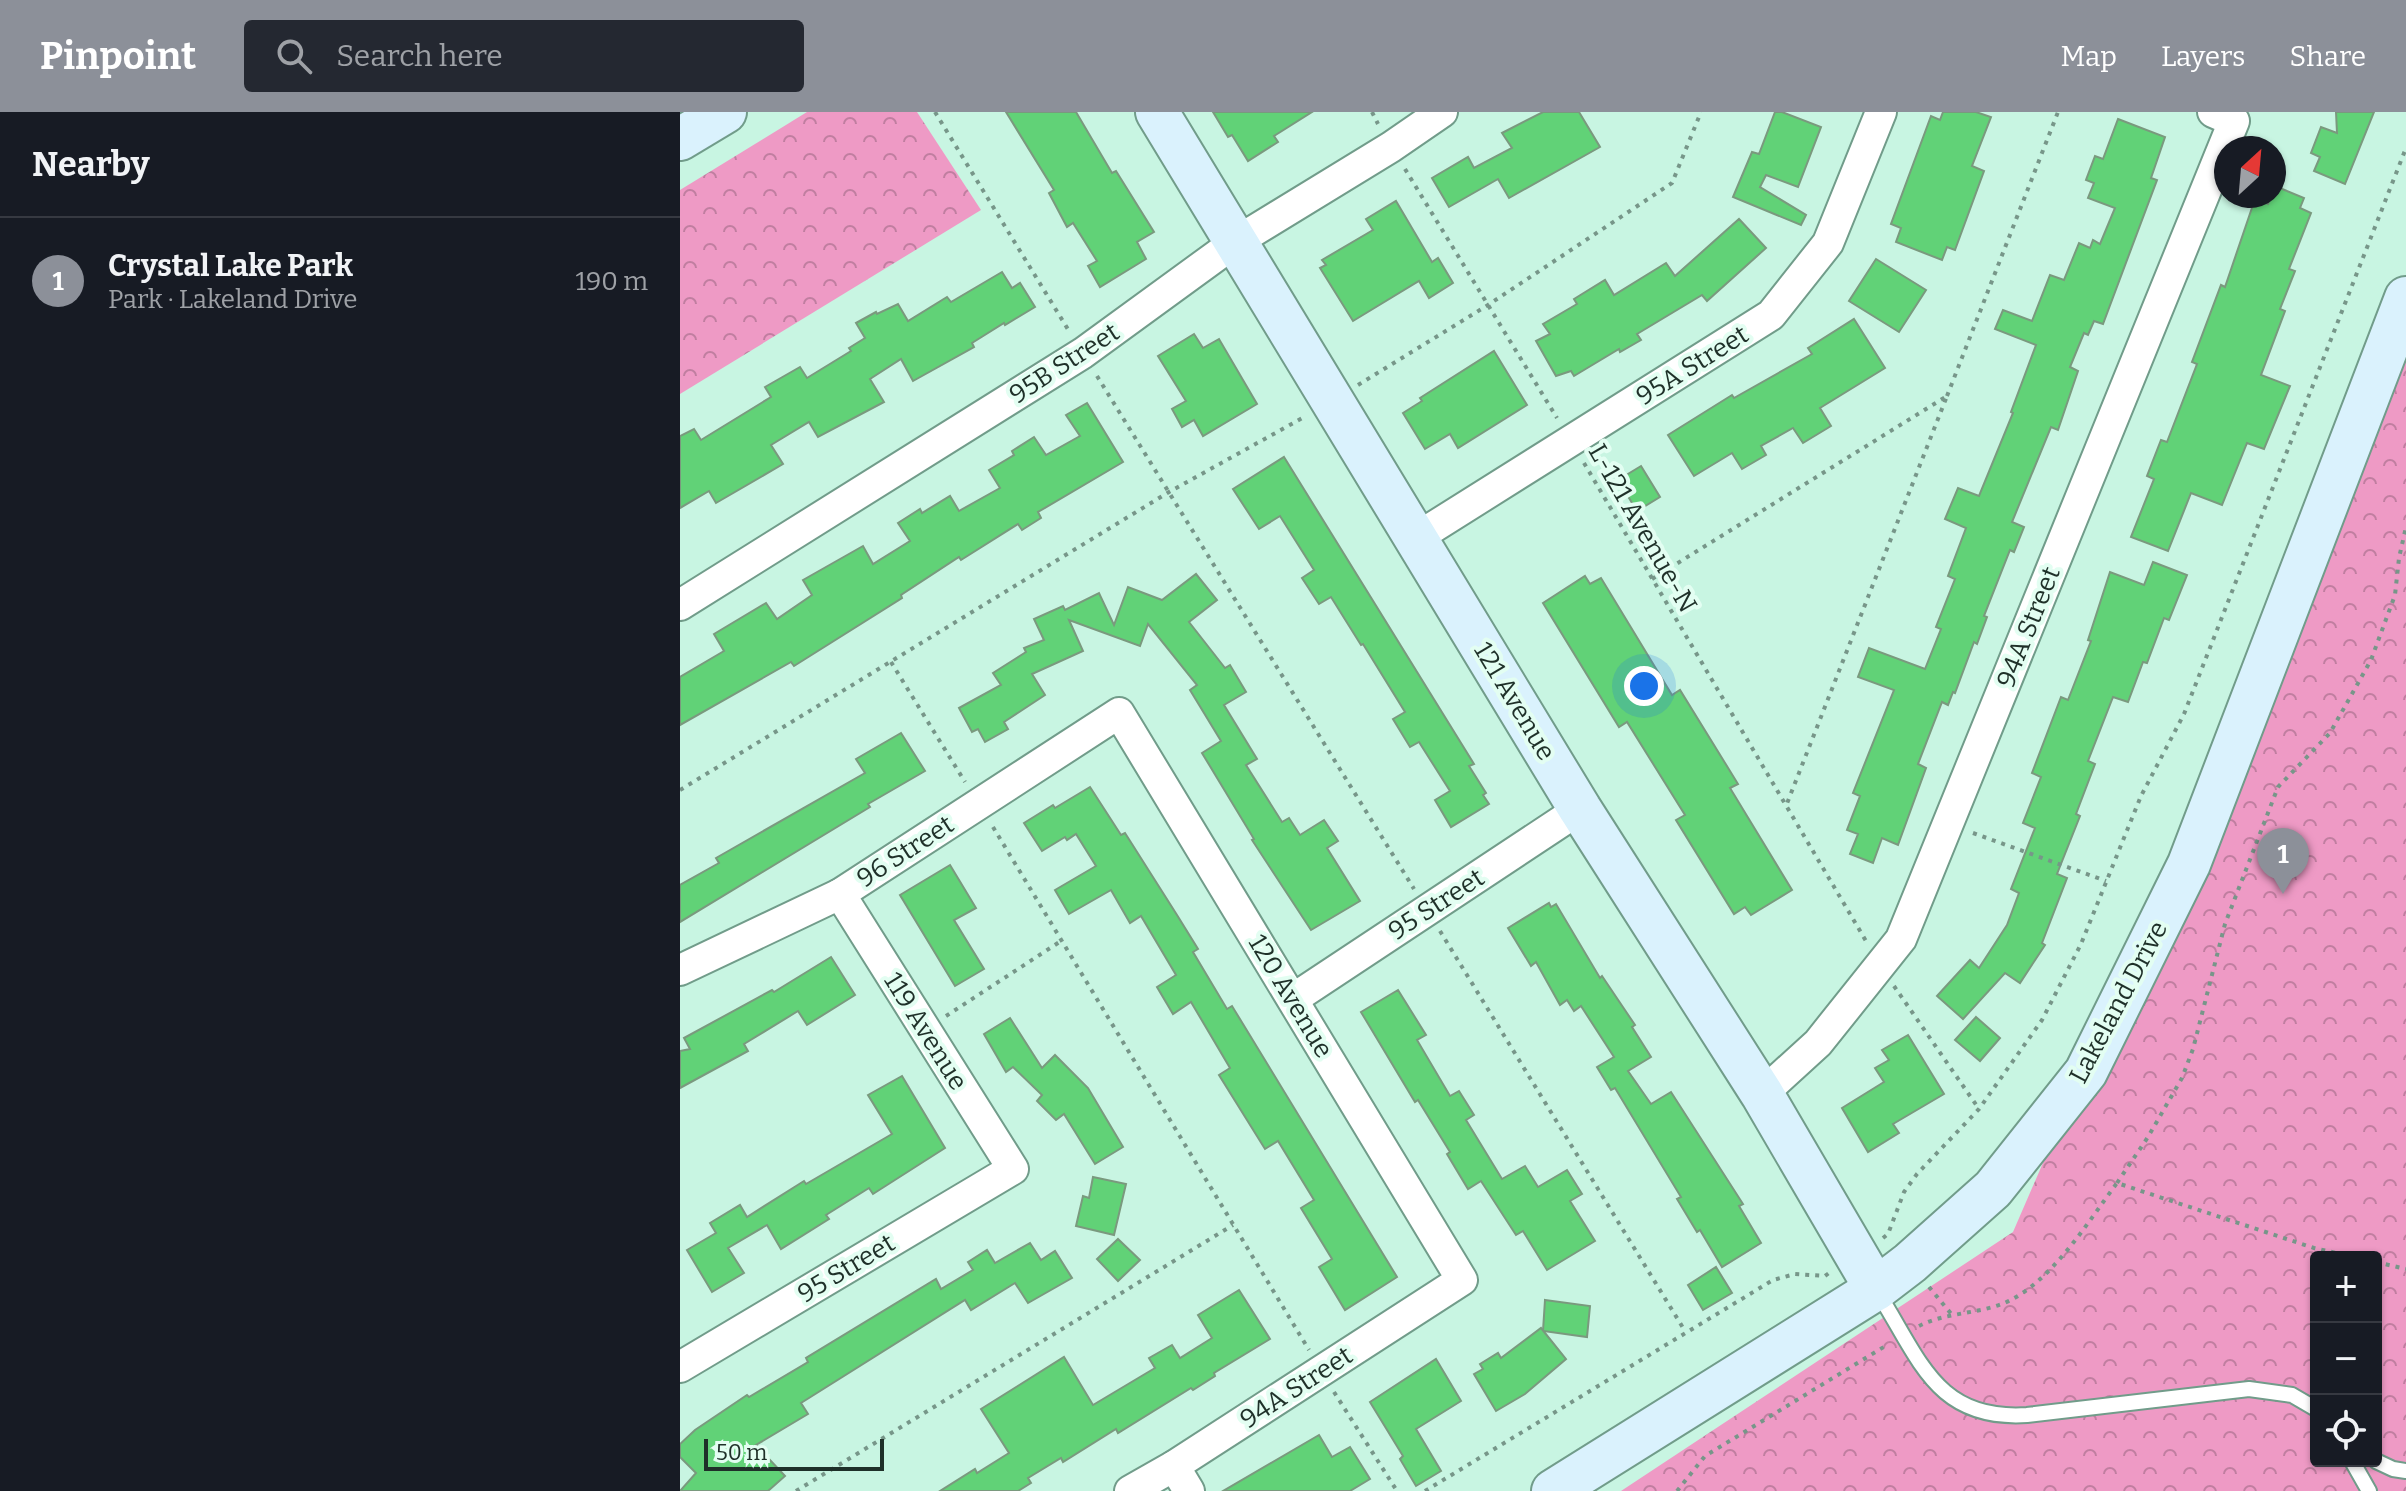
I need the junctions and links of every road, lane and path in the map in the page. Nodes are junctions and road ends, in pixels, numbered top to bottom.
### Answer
1 (725, 112) edge
2 (935, 112) edge
3 (1157, 112) edge
4 (1372, 112) edge
5 (1442, 112) edge
6 (1701, 112) edge
7 (1881, 112) edge
8 (2058, 112) edge
9 (2224, 117) edge
10 (680, 139) edge
11 (1391, 147) junction
12 (2406, 148) edge
13 (1234, 243) junction
14 (2406, 298) edge
15 (1488, 305) junction
16 (1083, 353) junction
17 (1947, 396) junction
18 (1332, 401) junction
19 (1571, 441) junction
20 (1169, 492) junction
21 (2406, 527) edge
22 (1416, 538) junction
23 (1652, 579) junction
24 (680, 605) edge
25 (891, 662) junction
26 (1119, 713) joint
27 (680, 790) edge
28 (979, 804) junction
29 (1786, 806) junction
30 (1580, 809) junction
31 (1948, 824) junction
32 (2106, 881) junction
33 (840, 894) junction
34 (1427, 911) junction
35 (1061, 941) junction
36 (1880, 965) junction
37 (680, 970) edge
38 (1293, 999) junction
39 (925, 1029) junction
40 (1762, 1094) junction
41 (1979, 1109) junction
42 (1013, 1169) joint
43 (2117, 1183) junction
44 (1233, 1225) junction
45 (2327, 1251) edge
46 (2382, 1263) edge
47 (2406, 1269) edge
48 (1867, 1272) junction
49 (1462, 1280) joint
50 (1685, 1331) junction
51 (1904, 1334) junction
52 (680, 1367) edge
53 (1321, 1371) junction
54 (2310, 1406) edge
55 (2382, 1464) edge
56 (2355, 1467) edge
57 (2406, 1471) edge
58 (1181, 1478) edge
59 (796, 1491) edge
60 (1130, 1491) edge
61 (1397, 1491) edge
62 (1425, 1491) edge
63 (1553, 1491) edge
64 (1677, 1491) edge
65 (2369, 1491) edge

1 - 10 street
2 - 16 path
3 - 13 street, 121 Avenue
4 - 11 path, L-121 Avenue-N
5 - 11 street, 95B Street
6 - 15 path
7 - 19 street, 95A Street
8 - 17 path
9 - 31 street, 94A Street
11 - 13 street, 95B Street
11 - 15 path, L-121 Avenue-N
12 - 32 path
13 - 16 street, 95B Street
13 - 18 street, 121 Avenue
14 - 48 street, Lakeland Drive
15 - 18 path
15 - 19 path, L-121 Avenue-N
16 - 20 path
16 - 24 street, 95B Street
17 - 23 path
17 - 29 path
18 - 20 path
18 - 22 street, 121 Avenue
19 - 22 street, 95A Street
19 - 23 path, L-121 Avenue-N
20 - 25 path
20 - 34 path
21 - 43 path
22 - 30 street, 121 Avenue
23 - 29 path, L-121 Avenue-N
25 - 27 path
25 - 28 path
26 - 28 street, 96 Street
26 - 38 street, 120 Avenue
28 - 33 street, 96 Street
28 - 35 path
29 - 36 path, L-121 Avenue-N
30 - 34 street, 95 Street
30 - 40 street, 121 Avenue
31 - 32 path
31 - 36 street, 94A Street
32 - 41 path
33 - 37 street, 96 Street
33 - 39 street, 119 Avenue
34 - 38 street, 95 Street
34 - 50 path
35 - 39 path
35 - 44 path
36 - 40 street, 94A Street
36 - 41 path, L-121 Avenue-N
38 - 49 street, 120 Avenue
39 - 42 street, 119 Avenue
40 - 48 street, 121 Avenue
41 - 48 path
42 - 52 street, 95 Street
43 - 45 path
43 - 51 path
44 - 53 path
44 - 59 path
46 - 47 path
48 - 50 path
48 - 51 lane
48 - 63 street, Lakeland Drive
49 - 53 street, 94A Street
50 - 62 path
51 - 54 lane
51 - 64 path
53 - 58 street, 94A Street
53 - 61 path
55 - 57 lane
56 - 65 lane
58 - 60 street, 94A Street

